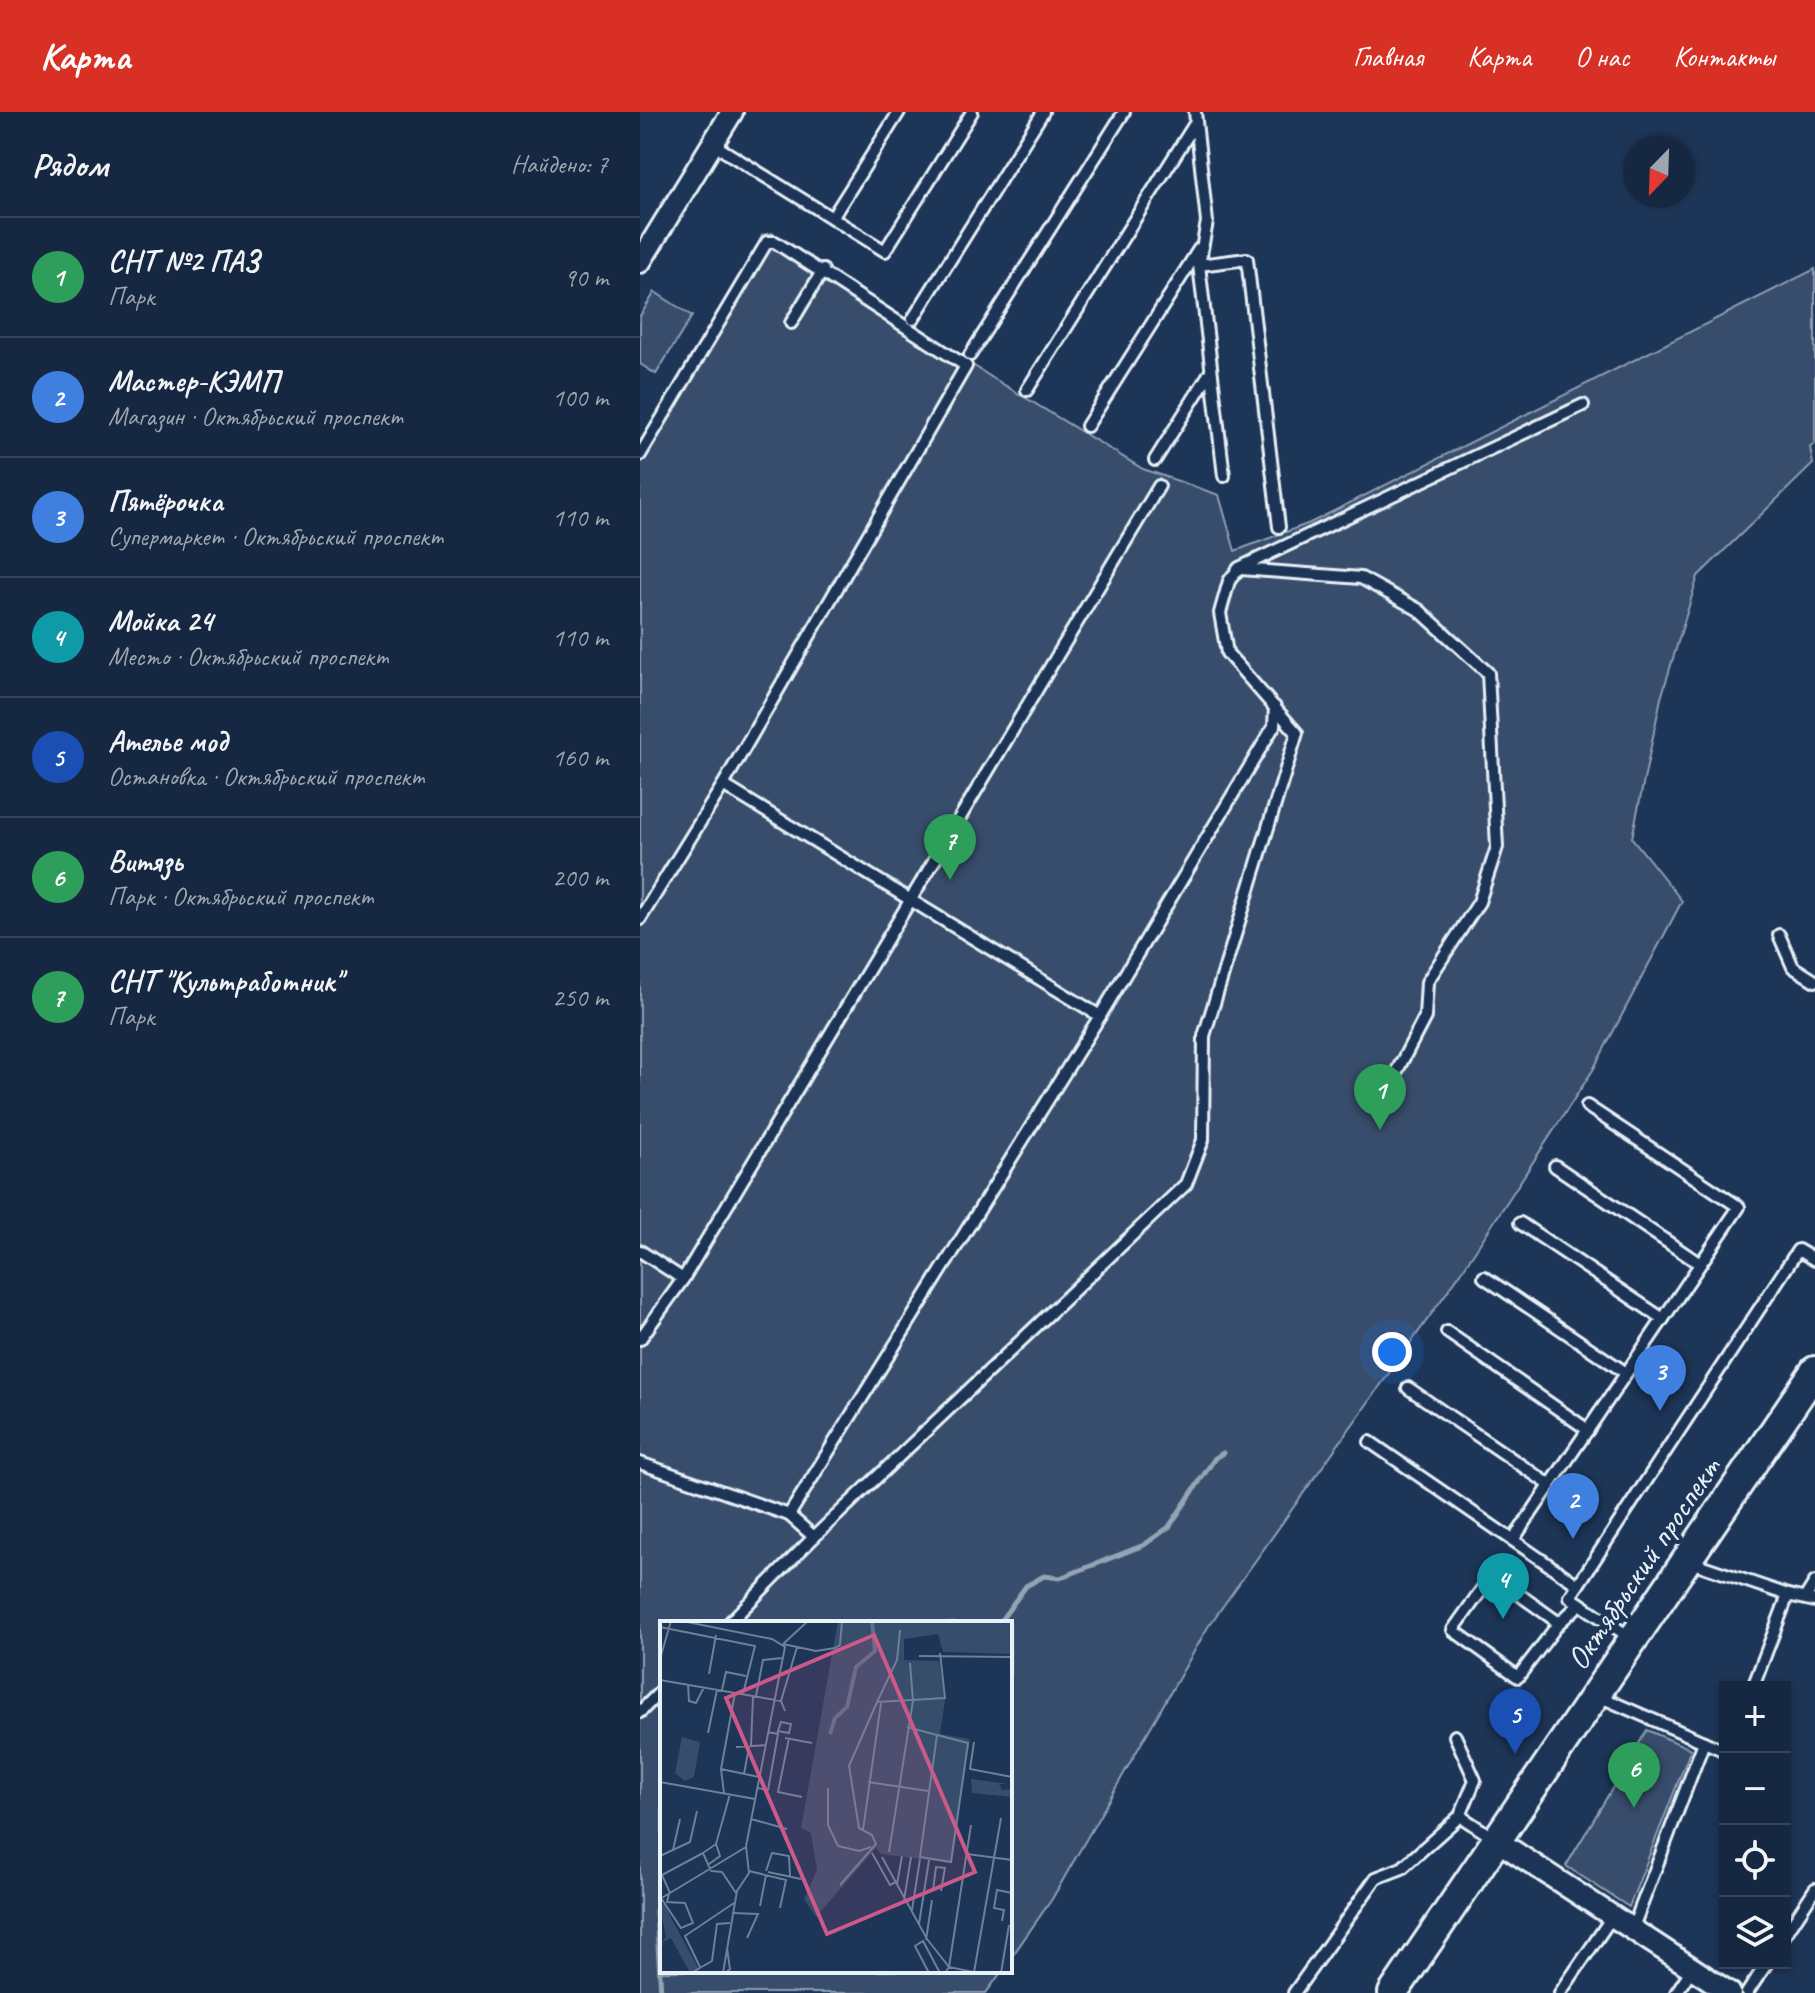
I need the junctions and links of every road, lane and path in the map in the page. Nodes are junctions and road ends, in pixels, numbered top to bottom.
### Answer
1 (732, 112) edge
2 (899, 112) edge
3 (972, 112) edge
4 (1043, 112) edge
5 (1124, 112) edge
6 (1195, 117) edge
7 (713, 144) junction
8 (832, 218) junction
9 (1203, 243) junction
10 (641, 258) edge
11 (1199, 265) junction
12 (823, 270) junction
13 (913, 319) dead end
14 (791, 323) dead end
15 (970, 355) dead end
16 (1211, 371) junction
17 (1027, 390) dead end
18 (1583, 405) dead end
19 (1087, 426) dead end
20 (640, 455) edge
21 (1155, 460) dead end
22 (1224, 476) dead end
23 (1159, 486) dead end
24 (1279, 527) dead end
25 (1239, 568) junction
26 (1275, 707) junction
27 (723, 785) junction
28 (910, 901) junction
29 (640, 919) edge
30 (1779, 935) dead end
31 (1815, 981) edge
32 (1100, 1016) junction
33 (1386, 1092) dead end
34 (1587, 1106) dead end
35 (1555, 1166) dead end
36 (1520, 1223) dead end
37 (640, 1251) edge
38 (1815, 1260) edge
39 (1700, 1264) junction
40 (1484, 1277) dead end
41 (683, 1279) junction
42 (1663, 1319) junction
43 (1447, 1332) dead end
44 (640, 1339) edge
45 (1815, 1371) edge
46 (1626, 1373) junction
47 (1408, 1388) dead end
48 (1588, 1430) junction
49 (1370, 1442) dead end
50 (640, 1463) edge
51 (1550, 1485) junction
52 (789, 1515) junction
53 (814, 1537) junction
54 (1513, 1540) junction
55 (1686, 1561) junction
56 (1815, 1582) edge
57 (1578, 1585) junction
58 (1788, 1595) junction
59 (1810, 1600) edge
60 (1580, 1604) junction
61 (731, 1621) edge
62 (1559, 1623) junction
63 (1633, 1639) junction
64 (1755, 1681) edge
65 (660, 1692) edge
66 (1595, 1695) junction
67 (640, 1712) edge
68 (1455, 1736) dead end
69 (1704, 1742) junction
70 (1719, 1748) edge
71 (1460, 1816) junction
72 (1496, 1840) junction
73 (1815, 1889) edge
74 (1612, 1917) junction
75 (1791, 1926) edge
76 (1632, 1930) junction
77 (1692, 1969) junction
78 (1763, 1969) edge
79 (1294, 1993) edge
80 (1393, 1993) edge
81 (1560, 1993) edge
82 (1676, 1993) edge
83 (1730, 1993) edge
84 (1747, 1993) edge

1 - 7 street
2 - 8 lane
3 - 8 lane
4 - 13 lane
5 - 15 lane
6 - 9 lane
6 - 17 lane
7 - 8 lane
7 - 10 street
9 - 11 lane
9 - 19 lane
11 - 16 lane
11 - 24 lane
12 - 14 lane
12 - 20 lane
12 - 27 lane
16 - 21 lane
16 - 22 lane
18 - 25 lane
23 - 28 lane
25 - 26 lane
25 - 33 lane
26 - 32 lane
26 - 53 lane
27 - 28 lane
27 - 29 lane
28 - 32 lane
28 - 41 lane
30 - 31 lane
32 - 52 lane
34 - 39 lane
35 - 39 lane
36 - 42 lane
37 - 41 lane
38 - 57 lane
39 - 42 lane
40 - 46 lane
41 - 44 lane
42 - 46 lane
43 - 48 lane
45 - 55 main road, Октябрьский проспект
46 - 48 lane
47 - 51 lane
48 - 51 lane
49 - 54 lane
50 - 52 lane
51 - 54 lane
52 - 53 lane
53 - 61 lane
54 - 57 lane
55 - 58 lane
55 - 63 main road, Октябрьский проспект
56 - 59 lane
57 - 60 lane
58 - 59 lane
58 - 64 lane
60 - 62 lane
60 - 63 lane
62 - 62 lane
63 - 66 main road, Октябрьский проспект
65 - 67 lane
66 - 69 lane
66 - 72 main road, Октябрьский проспект
68 - 71 lane
69 - 70 lane
69 - 76 lane
71 - 72 lane
71 - 79 lane
72 - 74 street
72 - 80 main road, Октябрьский проспект
73 - 75 lane
74 - 76 street
74 - 81 lane
76 - 77 street
77 - 82 lane
77 - 83 street
78 - 84 lane

